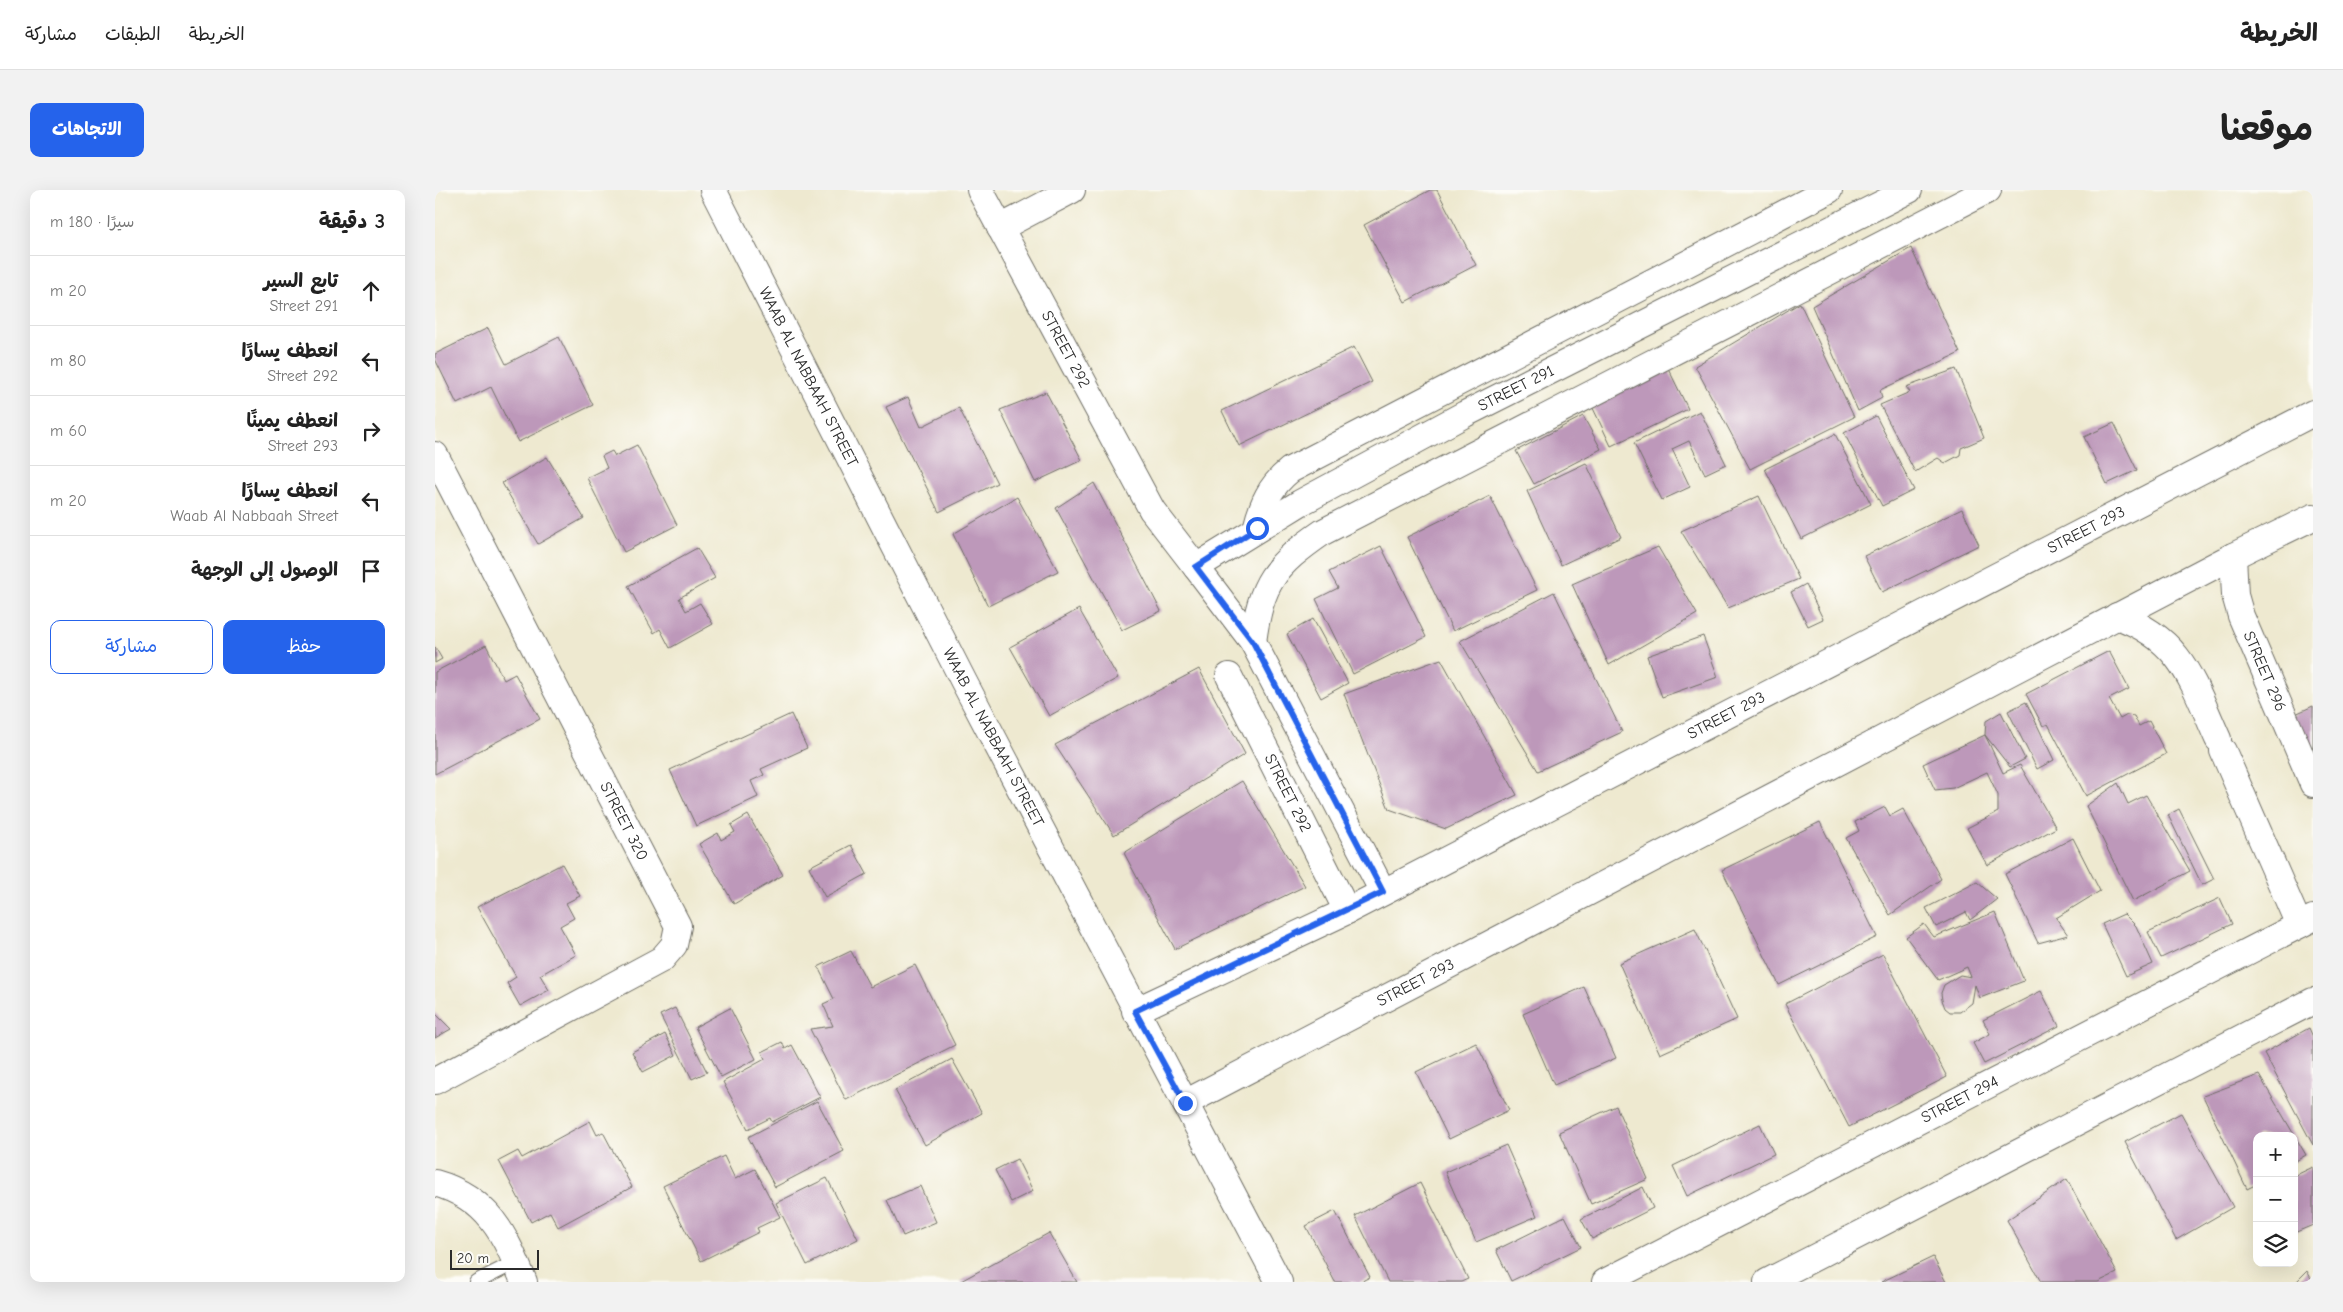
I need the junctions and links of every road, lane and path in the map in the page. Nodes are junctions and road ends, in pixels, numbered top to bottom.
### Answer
1 (713, 190) edge
2 (980, 190) edge
3 (1072, 190) edge
4 (1909, 190) edge
5 (1988, 190) edge
6 (1817, 196) edge
7 (1033, 200) edge
8 (1000, 228) junction
9 (1822, 234) junction
10 (1799, 246) junction
11 (1816, 278) junction
12 (1537, 342) junction
13 (1553, 370) junction
14 (1451, 386) junction
15 (2313, 413) edge
16 (1465, 414) junction
17 (435, 455) edge
18 (2313, 518) edge
19 (1257, 528) junction
20 (2233, 556) junction
21 (1196, 567) junction
22 (2117, 616) junction
23 (1253, 642) junction
24 (1229, 676) dead end
25 (2313, 784) edge
26 (1383, 892) junction
27 (1347, 911) junction
28 (2306, 921) edge
29 (2313, 1001) edge
30 (1135, 1011) junction
31 (435, 1081) edge
32 (1185, 1103) junction
33 (435, 1183) edge
34 (520, 1272) edge
35 (476, 1282) edge
36 (1279, 1282) edge
37 (1605, 1282) edge
38 (1767, 1282) edge

1 - 30 street, WAAB AL NABBAAH STREET
2 - 8 street, STREET 292
3 - 7 street
4 - 9 street, STREET 291
5 - 11 street
6 - 9 street
6 - 12 street
7 - 8 street
8 - 21 street, STREET 292
9 - 10 street, STREET 291
10 - 11 street
10 - 13 street, STREET 291
11 - 23 street
12 - 13 street
12 - 14 street
13 - 16 street, STREET 291
14 - 16 street
14 - 19 street
15 - 26 street, STREET 293
16 - 19 street, STREET 291
17 - 31 street, STREET 320
18 - 20 street, STREET 293
19 - 21 street, STREET 291
20 - 22 street, STREET 293
20 - 25 street, STREET 296
21 - 23 street
22 - 28 street
22 - 32 street, STREET 293
23 - 26 street
24 - 27 street, STREET 292
26 - 27 street, STREET 293
27 - 30 street, STREET 293
28 - 37 street, STREET 294
29 - 38 street
30 - 32 street, WAAB AL NABBAAH STREET
32 - 36 street, WAAB AL NABBAAH STREET
33 - 34 street
34 - 35 lane

